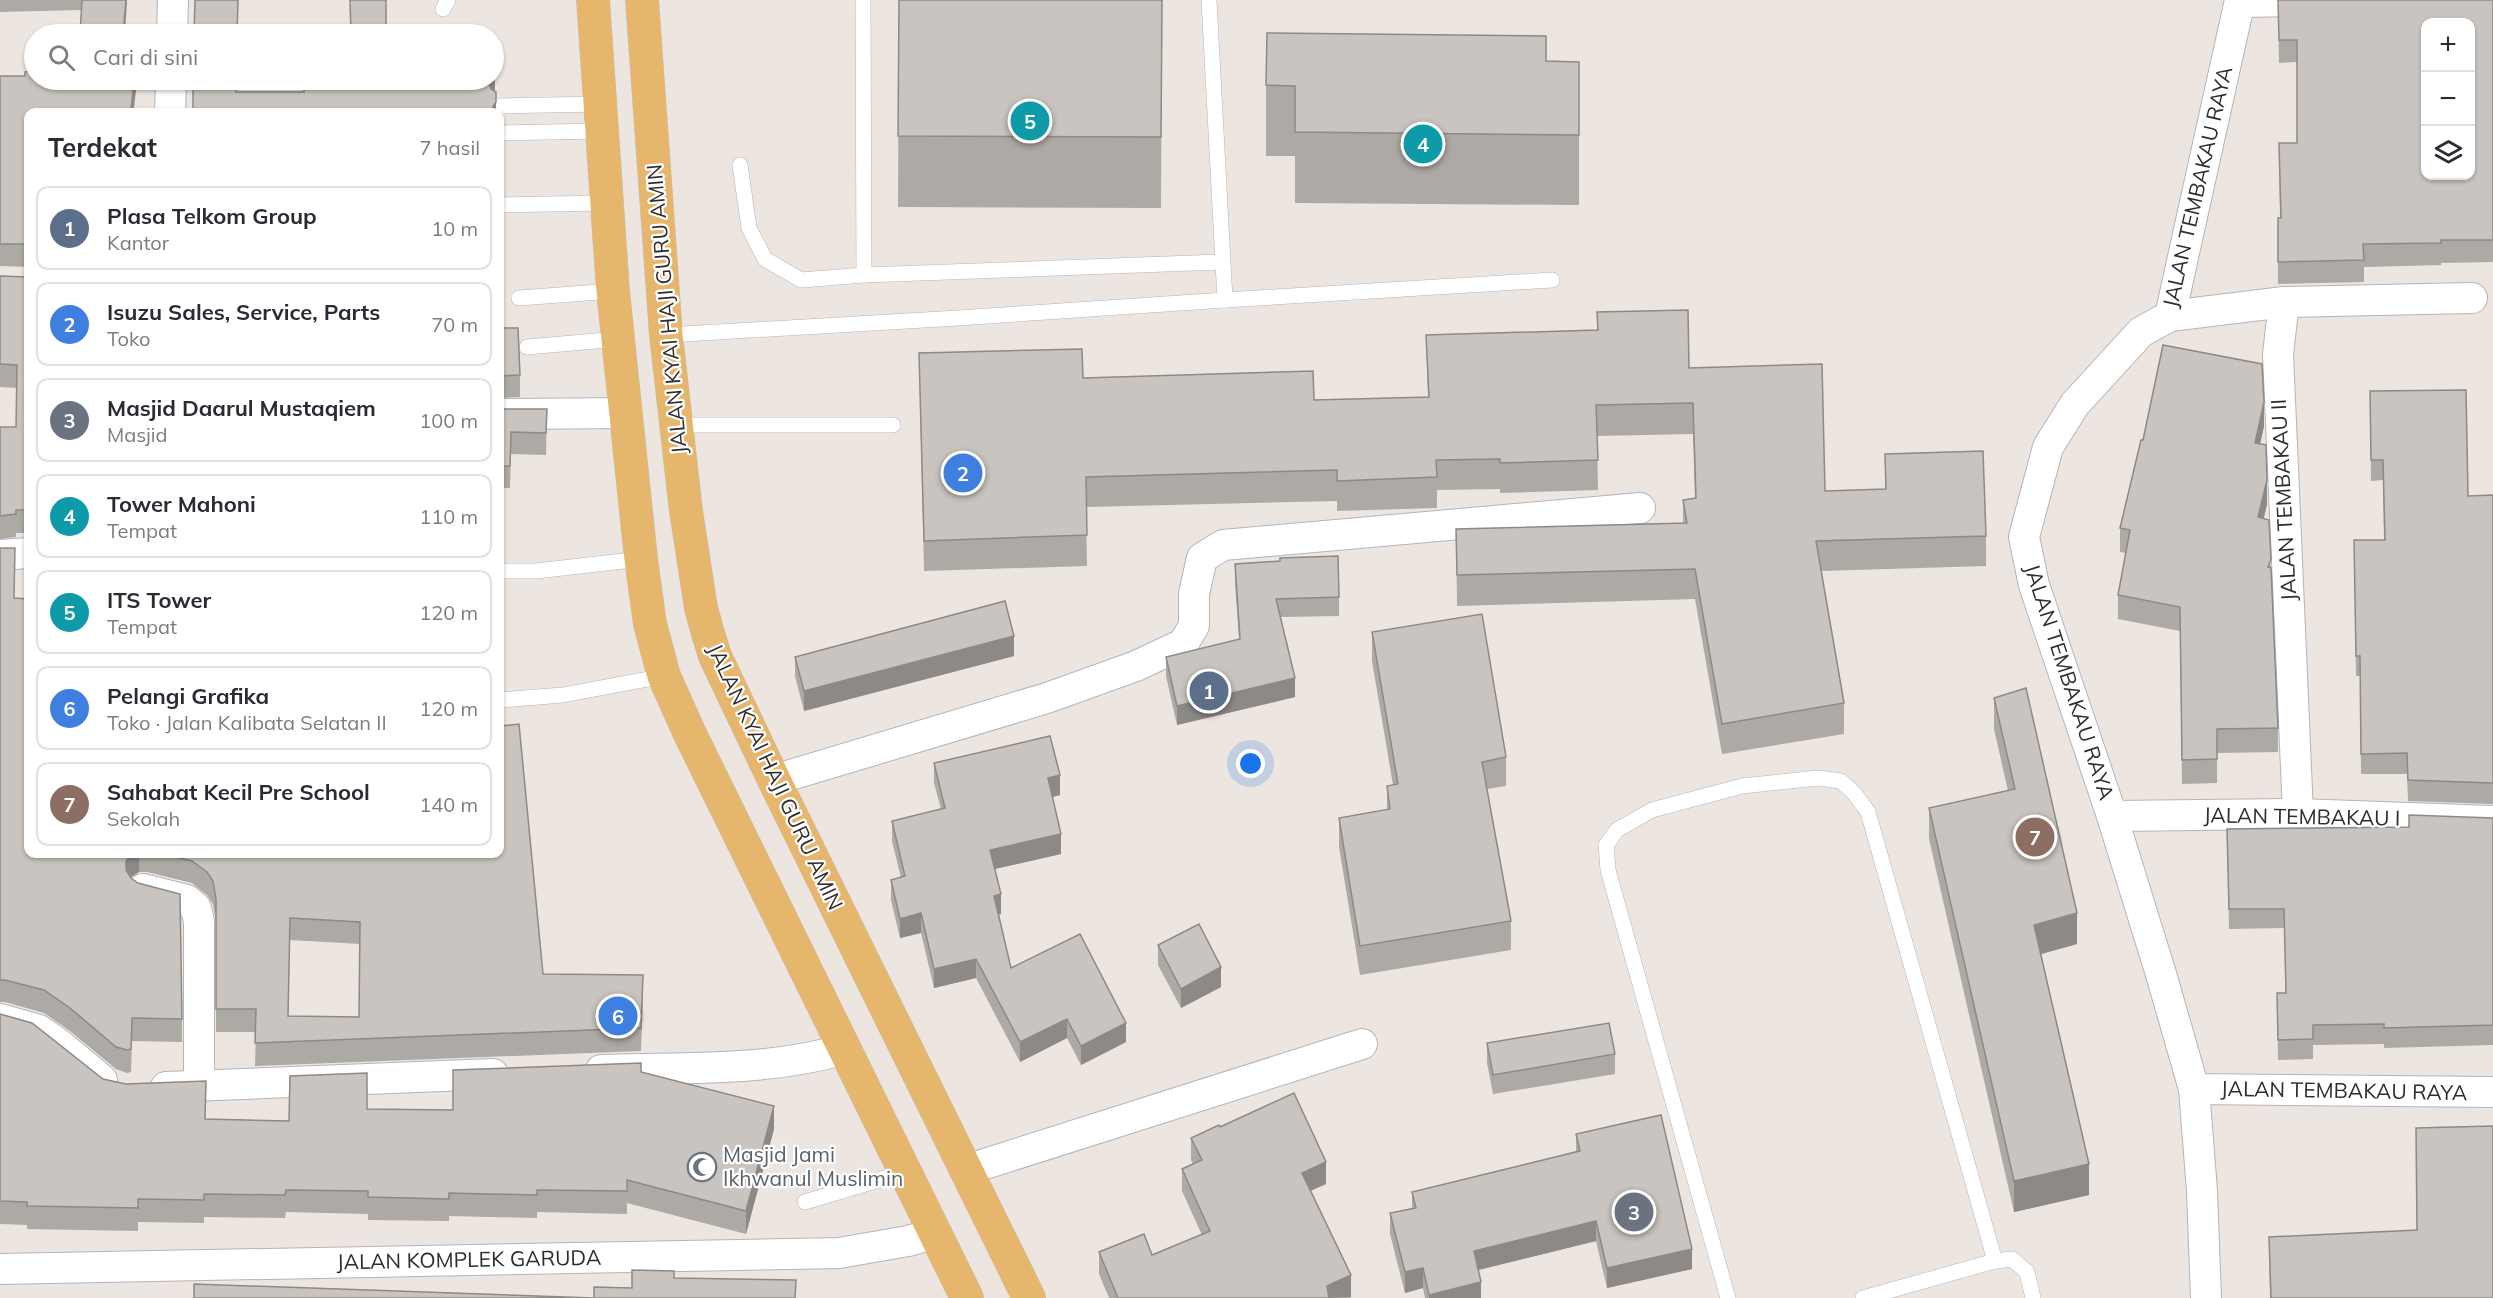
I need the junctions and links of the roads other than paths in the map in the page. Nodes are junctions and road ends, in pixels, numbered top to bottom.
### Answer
1 (173, 0) edge
2 (593, 0) edge
3 (642, 0) edge
4 (863, 0) edge
5 (1209, 0) edge
6 (2350, 0) edge
7 (2240, 1) edge
8 (172, 24) edge
9 (171, 90) edge
10 (504, 106) dead end
11 (170, 108) edge
12 (588, 118) junction
13 (505, 133) edge
14 (740, 165) dead end
15 (593, 203) junction
16 (507, 205) edge
17 (1221, 262) junction
18 (864, 275) junction
19 (1552, 280) dead end
20 (601, 291) junction
21 (519, 298) dead end
22 (2472, 298) dead end
23 (1225, 300) junction
24 (2284, 302) junction
25 (2170, 316) junction
26 (666, 335) junction
27 (610, 340) junction
28 (527, 347) dead end
29 (602, 413) junction
30 (504, 414) edge
31 (676, 425) junction
32 (892, 425) dead end
33 (1640, 508) dead end
34 (24, 553) edge
35 (0, 555) edge
36 (629, 561) junction
37 (504, 571) edge
38 (664, 676) junction
39 (504, 699) edge
40 (774, 780) junction
41 (2298, 814) junction
42 (2112, 816) junction
43 (2493, 821) edge
44 (143, 889) edge
45 (0, 1019) edge
46 (1362, 1044) dead end
47 (836, 1051) junction
48 (577, 1071) edge
49 (518, 1073) edge
50 (199, 1085) junction
51 (2194, 1089) junction
52 (2493, 1092) edge
53 (966, 1170) junction
54 (898, 1174) junction
55 (805, 1202) dead end
56 (922, 1237) junction
57 (1995, 1261) junction
58 (0, 1269) edge
59 (967, 1298) edge
60 (1029, 1298) edge
61 (1728, 1298) edge
62 (1863, 1298) edge
63 (2033, 1298) edge
64 (2206, 1298) edge

1 - 8 street
2 - 12 main road
3 - 26 main road, JALAN KYAI HAJI GURU AMIN
4 - 18 lane
5 - 17 lane
6 - 7 street
7 - 25 street, JALAN TEMBAKAU RAYA
9 - 11 street
10 - 12 lane
12 - 13 lane
12 - 15 main road
14 - 18 lane
15 - 16 lane
15 - 20 main road
17 - 18 lane
17 - 23 lane
19 - 23 lane
20 - 21 lane
20 - 27 main road
22 - 24 street
23 - 26 lane
24 - 25 street
24 - 41 street, JALAN TEMBAKAU II
25 - 42 street, JALAN TEMBAKAU RAYA
26 - 31 main road, JALAN KYAI HAJI GURU AMIN
27 - 28 lane
27 - 29 main road
29 - 30 street
29 - 36 main road
31 - 32 lane
31 - 40 main road, JALAN KYAI HAJI GURU AMIN
33 - 40 street
34 - 35 street
36 - 37 lane
36 - 38 main road
38 - 39 lane
38 - 47 main road
40 - 53 main road, JALAN KYAI HAJI GURU AMIN
41 - 42 street, JALAN TEMBAKAU I
41 - 43 street, JALAN TEMBAKAU I
42 - 51 street, JALAN TEMBAKAU RAYA
44 - 50 street
45 - 50 street
46 - 53 street
47 - 48 street
47 - 54 main road
49 - 50 street
51 - 52 street, JALAN TEMBAKAU RAYA
51 - 64 street, JALAN TEMBAKAU RAYA
53 - 60 main road, JALAN KYAI HAJI GURU AMIN
54 - 55 lane
54 - 56 main road
56 - 58 street, JALAN KOMPLEK GARUDA
56 - 59 main road
57 - 61 lane
57 - 62 lane
57 - 63 lane

